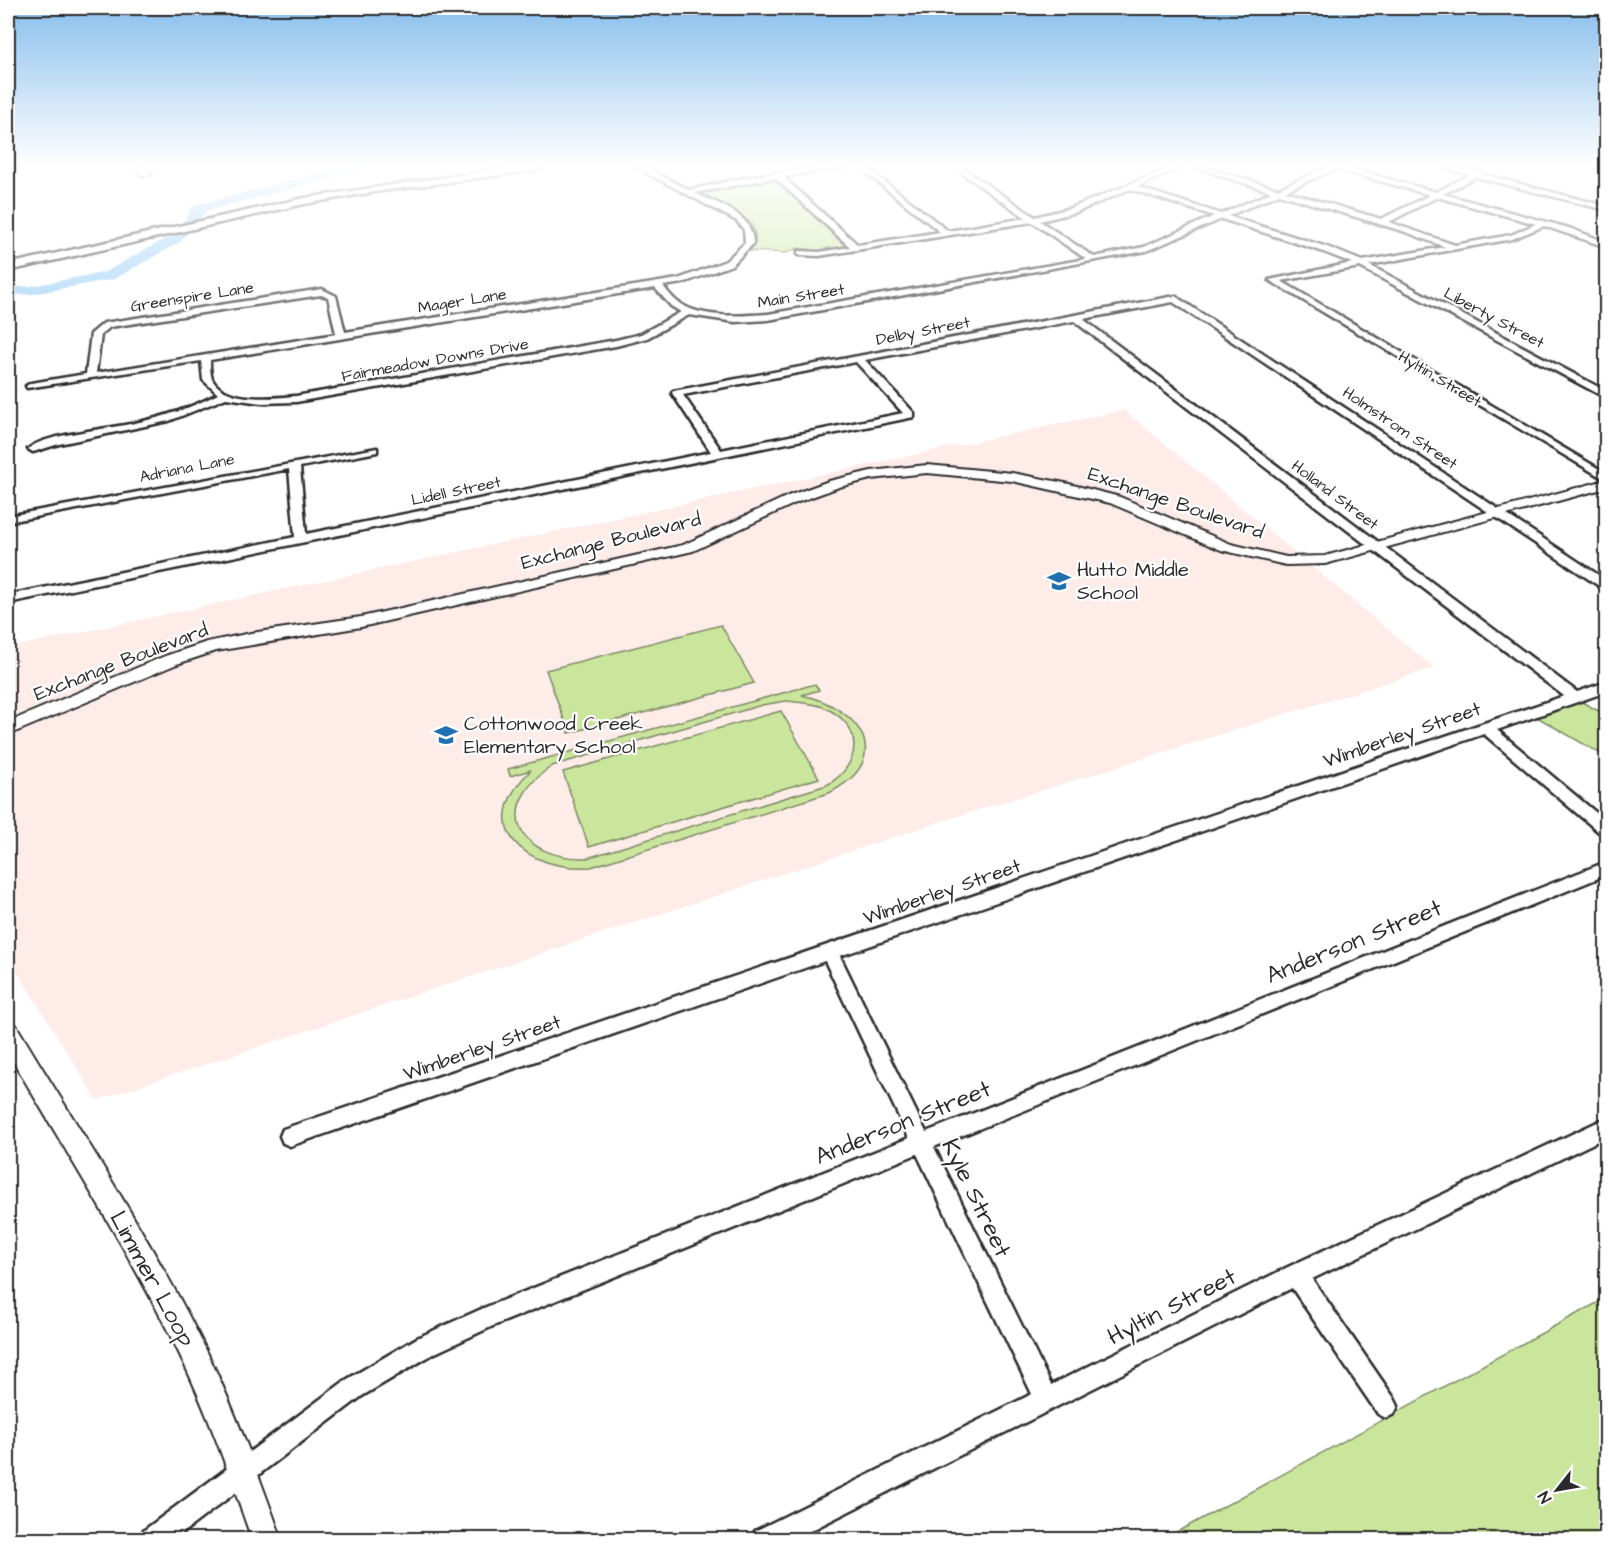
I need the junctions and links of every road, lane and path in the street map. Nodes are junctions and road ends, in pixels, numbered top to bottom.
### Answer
1 (137, 239) edge
2 (749, 239) edge
3 (846, 239) edge
4 (913, 239) edge
5 (1063, 239) edge
6 (1169, 239) edge
7 (1292, 239) edge
8 (1436, 239) edge
9 (1499, 239) edge
10 (1589, 239) edge
11 (1606, 245) edge
12 (1455, 247) junction
13 (856, 248) junction
14 (801, 253) dead end
15 (1093, 260) junction
16 (1361, 264) junction
17 (8, 268) edge
18 (657, 285) junction
19 (1175, 299) joint
20 (688, 312) junction
21 (1076, 318) junction
22 (341, 335) junction
23 (206, 357) junction
24 (859, 359) junction
25 (91, 376) junction
26 (31, 386) dead end
27 (226, 394) junction
28 (1606, 395) edge
29 (33, 449) dead end
30 (372, 450) dead end
31 (718, 454) junction
32 (294, 465) junction
33 (1606, 477) edge
34 (1606, 484) edge
35 (1498, 514) junction
36 (8, 519) edge
37 (301, 540) junction
38 (1377, 547) junction
39 (1606, 585) edge
40 (8, 599) edge
41 (1606, 687) edge
42 (1576, 698) junction
43 (1486, 728) junction
44 (8, 729) edge
45 (1606, 830) edge
46 (1606, 868) edge
47 (829, 952) junction
48 (8, 1032) edge
49 (1606, 1127) edge
50 (290, 1136) dead end
51 (921, 1143) junction
52 (1296, 1275) junction
53 (1047, 1401) junction
54 (1386, 1406) dead end
55 (243, 1472) junction
56 (152, 1539) edge
57 (267, 1539) edge
58 (764, 1539) edge

1 - 17 main road
2 - 18 street, Mager Lane
3 - 13 street
4 - 13 street
5 - 15 street
6 - 15 street, Main Street
7 - 16 street, Liberty Street
8 - 12 street
9 - 12 street
10 - 11 street
12 - 16 street
13 - 14 street
15 - 20 street, Main Street
16 - 28 street, Liberty Street
16 - 33 street, Hyltin Street
18 - 20 street, Main Street
18 - 22 street, Mager Lane
19 - 21 street, Delby Street
19 - 35 street, Holmstrom Street
20 - 27 street, Fairmeadow Downs Drive
21 - 24 street, Delby Street
21 - 38 street, Holland Street
22 - 23 street, Mager Lane
22 - 25 street, Greenspire Lane
23 - 25 street, Mager Lane
23 - 27 street
24 - 31 street, Delby Street
24 - 31 street, Lidell Street
25 - 26 street, Mager Lane
27 - 29 street
30 - 32 street, Adriana Lane
31 - 37 street, Lidell Street
32 - 36 street, Adriana Lane
32 - 37 street
34 - 35 street, Exchange Boulevard
35 - 38 street, Exchange Boulevard
35 - 39 street, Holmstrom Street
37 - 40 street, Lidell Street
38 - 42 street, Holland Street
38 - 44 street, Exchange Boulevard
41 - 42 street, Wimberley Street
42 - 43 street, Wimberley Street
43 - 45 street
43 - 47 street, Wimberley Street
46 - 51 street, Anderson Street
47 - 50 street, Wimberley Street
47 - 51 street, Kyle Street
48 - 55 street, Limmer Loop
49 - 52 street, Hyltin Street
51 - 53 street, Kyle Street
51 - 55 street, Anderson Street
52 - 53 street, Hyltin Street
52 - 54 street
53 - 58 street, Hyltin Street
55 - 56 street, Anderson Street
55 - 57 street, Limmer Loop

